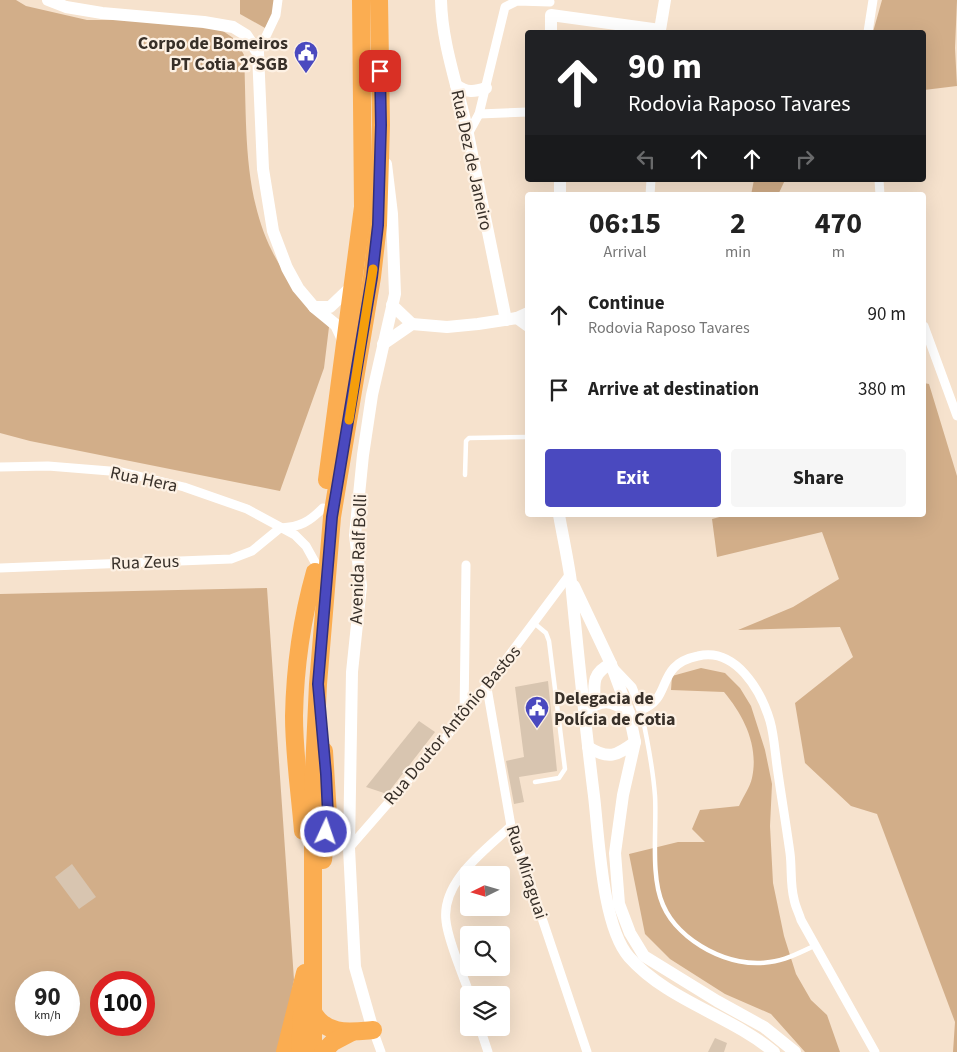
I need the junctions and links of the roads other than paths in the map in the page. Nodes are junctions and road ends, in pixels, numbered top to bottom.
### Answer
1 (48, 0) edge
2 (278, 0) edge
3 (361, 0) edge
4 (378, 0) edge
5 (441, 0) edge
6 (665, 0) edge
7 (873, 0) edge
8 (550, 6) edge
9 (551, 30) edge
10 (656, 30) edge
11 (660, 30) edge
12 (868, 30) edge
13 (258, 53) junction
14 (456, 85) junction
15 (486, 88) junction
16 (525, 112) edge
17 (479, 114) junction
18 (381, 125) junction
19 (468, 134) junction
20 (351, 287) junction
21 (392, 305) junction
22 (314, 307) junction
23 (517, 317) edge
24 (412, 324) junction
25 (926, 331) edge
26 (344, 342) junction
27 (383, 344) junction
28 (957, 416) edge
29 (525, 437) edge
30 (0, 467) edge
31 (465, 475) dead end
32 (323, 508) junction
33 (558, 517) edge
34 (280, 528) junction
35 (466, 565) dead end
36 (0, 568) edge
37 (316, 568) junction
38 (570, 577) junction
39 (534, 623) junction
40 (610, 664) junction
41 (487, 688) junction
42 (595, 704) junction
43 (642, 710) junction
44 (584, 712) junction
45 (628, 713) junction
46 (464, 716) junction
47 (635, 742) junction
48 (588, 747) junction
49 (535, 782) dead end
50 (511, 826) junction
51 (349, 848) junction
52 (816, 945) junction
53 (305, 973) junction
54 (467, 986) edge
55 (313, 1012) junction
56 (373, 1030) junction
57 (352, 1032) junction
58 (483, 1036) edge
59 (285, 1052) edge
60 (300, 1052) edge
61 (313, 1052) edge
62 (323, 1052) edge
63 (381, 1052) edge
64 (488, 1052) edge
65 (586, 1052) edge
66 (774, 1052) edge
67 (795, 1052) edge
68 (875, 1052) edge

1 - 13 main road
2 - 13 street
3 - 20 highway
4 - 18 highway
5 - 14 main road, Rua Dez de Janeiro
6 - 11 main road
7 - 12 street
8 - 9 main road
8 - 10 main road
8 - 15 street
13 - 22 main road
14 - 15 main road
14 - 19 main road, Rua Dez de Janeiro
15 - 17 street
16 - 17 street
17 - 19 street
18 - 21 main road, Avenida Ralf Bolli
18 - 55 highway
19 - 23 main road, Rua Dez de Janeiro
20 - 22 main road
20 - 26 highway
21 - 24 main road
21 - 27 main road, Avenida Ralf Bolli
22 - 26 main road
23 - 24 main road
24 - 27 main road
25 - 28 street
26 - 32 highway
27 - 51 main road, Avenida Ralf Bolli
29 - 31 lane
30 - 34 street, Rua Hera
32 - 34 street
32 - 37 highway
33 - 38 main road
34 - 36 street, Rua Zeus
34 - 37 street, Rua Hera
35 - 46 street
37 - 53 highway
38 - 39 street, Rua Doutor Antônio Bastos
38 - 40 main road
38 - 44 main road
39 - 41 street, Rua Doutor Antônio Bastos
39 - 49 lane
40 - 42 main road
40 - 43 street
40 - 45 main road
41 - 46 street, Rua Doutor Antônio Bastos
41 - 50 street, Rua Miraguai
42 - 44 main road
42 - 45 main road
43 - 52 lane
43 - 52 street
44 - 48 main road
45 - 47 main road
46 - 51 street, Rua Doutor Antônio Bastos
47 - 48 main road
47 - 67 main road
48 - 66 main road
50 - 54 street
50 - 65 street, Rua Miraguai
51 - 56 main road, Avenida Ralf Bolli
52 - 68 street
53 - 59 highway
53 - 60 highway
55 - 57 highway
55 - 61 highway
56 - 57 highway
56 - 63 street, Avenida Ralf Bolli
57 - 62 highway
58 - 64 street

